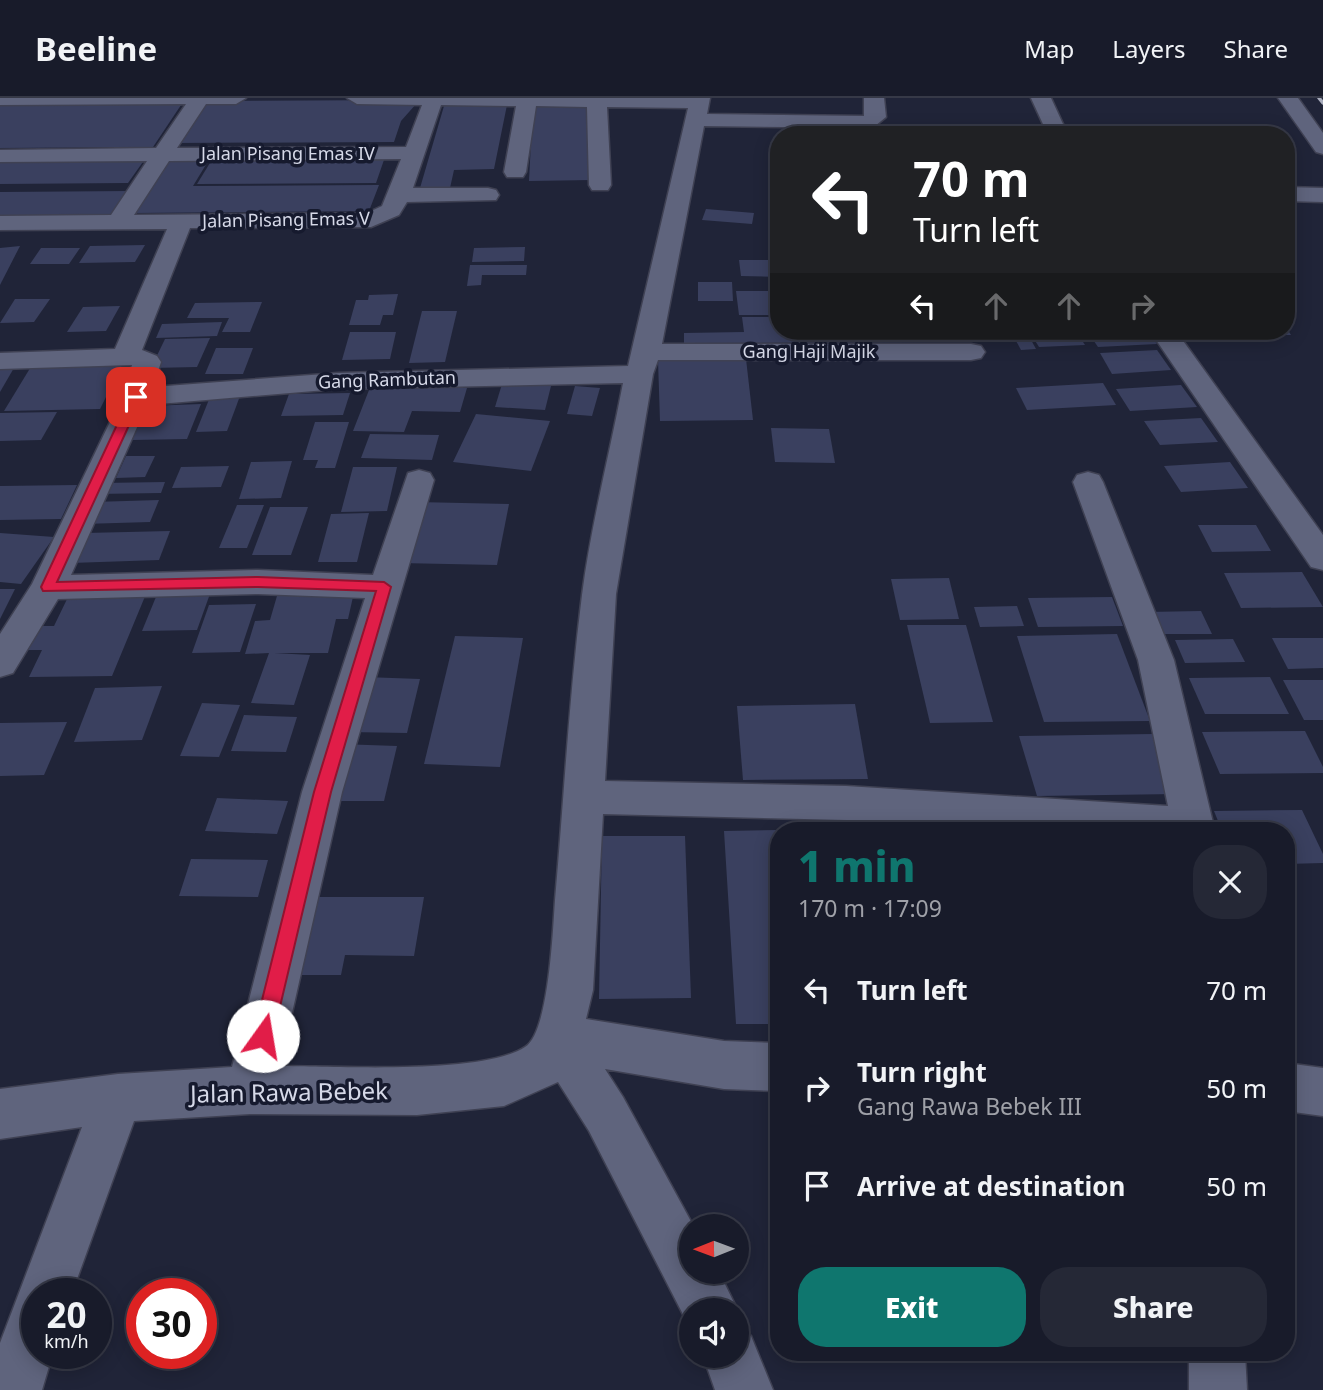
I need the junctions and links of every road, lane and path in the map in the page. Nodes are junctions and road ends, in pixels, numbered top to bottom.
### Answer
1 (101, 98) edge
2 (200, 98) edge
3 (236, 98) edge
4 (357, 98) edge
5 (804, 98) edge
6 (874, 98) edge
7 (1041, 98) edge
8 (1288, 98) edge
9 (0, 99) edge
10 (433, 99) edge
11 (462, 99) edge
12 (527, 101) junction
13 (597, 101) junction
14 (699, 107) edge
15 (801, 121) junction
16 (1054, 126) edge
17 (1323, 148) edge
18 (414, 153) junction
19 (162, 155) junction
20 (0, 156) edge
21 (515, 172) dead end
22 (600, 185) dead end
23 (1295, 194) edge
24 (398, 195) junction
25 (488, 195) dead end
26 (1323, 195) edge
27 (181, 222) junction
28 (0, 223) edge
29 (117, 223) junction
30 (1169, 340) edge
31 (971, 352) dead end
32 (125, 358) junction
33 (0, 361) edge
34 (643, 363) junction
35 (136, 397) junction
36 (419, 480) dead end
37 (1087, 482) dead end
38 (1323, 559) edge
39 (48, 587) junction
40 (384, 587) junction
41 (0, 663) edge
42 (582, 797) junction
43 (1110, 822) edge
44 (1193, 822) edge
45 (558, 1038) junction
46 (770, 1067) edge
47 (1295, 1088) edge
48 (250, 1090) junction
49 (1323, 1092) edge
50 (118, 1098) junction
51 (0, 1114) edge
52 (51, 1278) edge
53 (703, 1298) edge
54 (1217, 1361) edge
55 (21, 1365) edge
56 (736, 1368) edge
57 (13, 1390) edge
58 (744, 1390) edge
59 (1218, 1390) edge

1 - 2 street
1 - 9 street
2 - 3 street
2 - 19 street
4 - 10 street
5 - 15 street
6 - 15 street
7 - 16 street
8 - 17 street
10 - 11 street
10 - 18 street, Jalan Pisang Emas V
11 - 12 street
12 - 13 street
12 - 21 street
13 - 14 street
13 - 22 street
14 - 15 street
14 - 34 street
18 - 19 street, Jalan Pisang Emas IV
18 - 24 street, Jalan Pisang Emas V
19 - 20 street, Jalan Pisang Emas IV
19 - 29 street
23 - 26 street
24 - 25 street
24 - 27 street, Jalan Pisang Emas V
27 - 29 street, Jalan Pisang Emas V
27 - 32 street
28 - 29 street, Jalan Pisang Emas V
30 - 38 street
31 - 34 street, Gang Haji Majik
32 - 33 street
32 - 35 street
34 - 35 street, Gang Rambutan
34 - 42 street
35 - 39 street
36 - 40 street
37 - 44 street
39 - 40 street
39 - 41 street
40 - 48 street
42 - 43 street
42 - 45 street
45 - 46 street
45 - 48 street, Jalan Rawa Bebek
45 - 53 street
47 - 49 street
48 - 50 street, Jalan Rawa Bebek
50 - 51 street, Jalan Rawa Bebek
50 - 52 street
54 - 59 street
55 - 57 street
56 - 58 street

